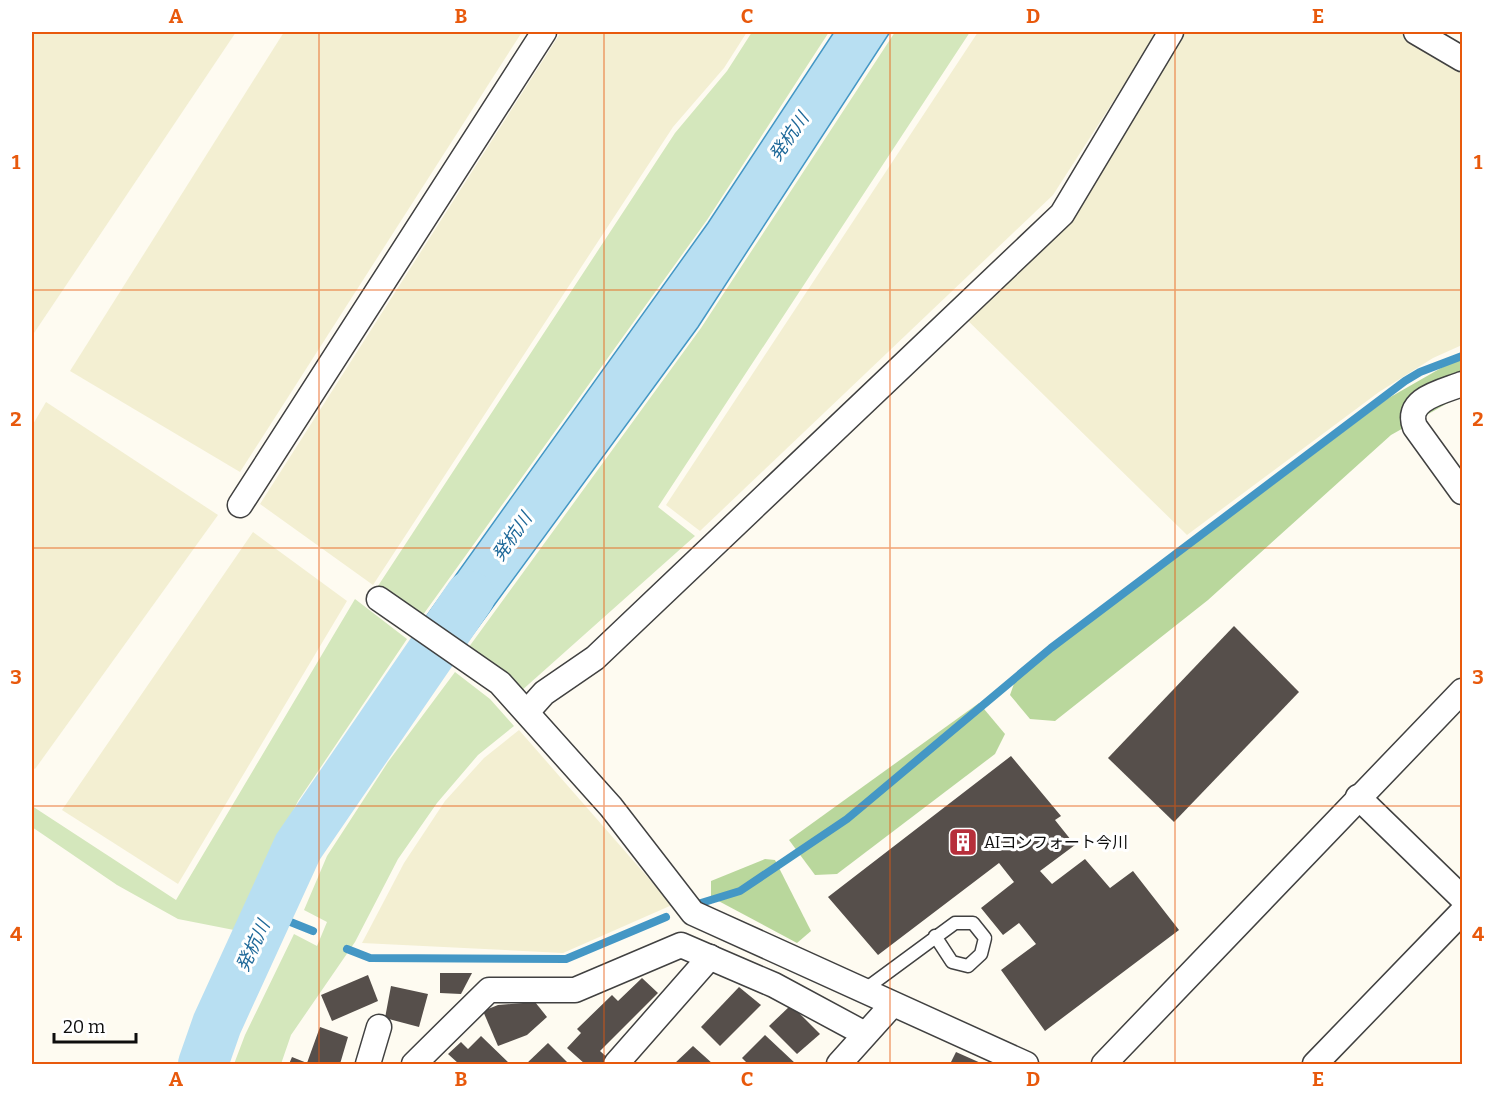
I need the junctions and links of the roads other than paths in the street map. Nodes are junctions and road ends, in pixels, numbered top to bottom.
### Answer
1 (544, 32) edge
2 (1171, 32) edge
3 (1416, 32) edge
4 (1462, 59) edge
5 (1462, 384) edge
6 (1462, 492) edge
7 (240, 505) dead end
8 (380, 599) dead end
9 (1462, 691) edge
10 (527, 712) junction
11 (1358, 797) junction
12 (1462, 898) edge
13 (1462, 912) edge
14 (935, 936) dead end
15 (710, 957) junction
16 (864, 990) junction
17 (892, 1005) junction
18 (379, 1027) dead end
19 (865, 1034) junction
20 (368, 1065) edge
21 (414, 1065) edge
22 (616, 1065) edge
23 (839, 1065) edge
24 (1026, 1065) edge
25 (1104, 1065) edge
26 (1315, 1065) edge

1 - 7 street
2 - 10 street
3 - 4 street
5 - 6 street
8 - 10 street
9 - 11 street
10 - 16 street
11 - 12 street
11 - 25 street
13 - 26 street
14 - 16 lane
15 - 19 street
15 - 21 street
15 - 22 street
16 - 17 street
17 - 19 street
17 - 24 street
18 - 20 street
19 - 23 street

